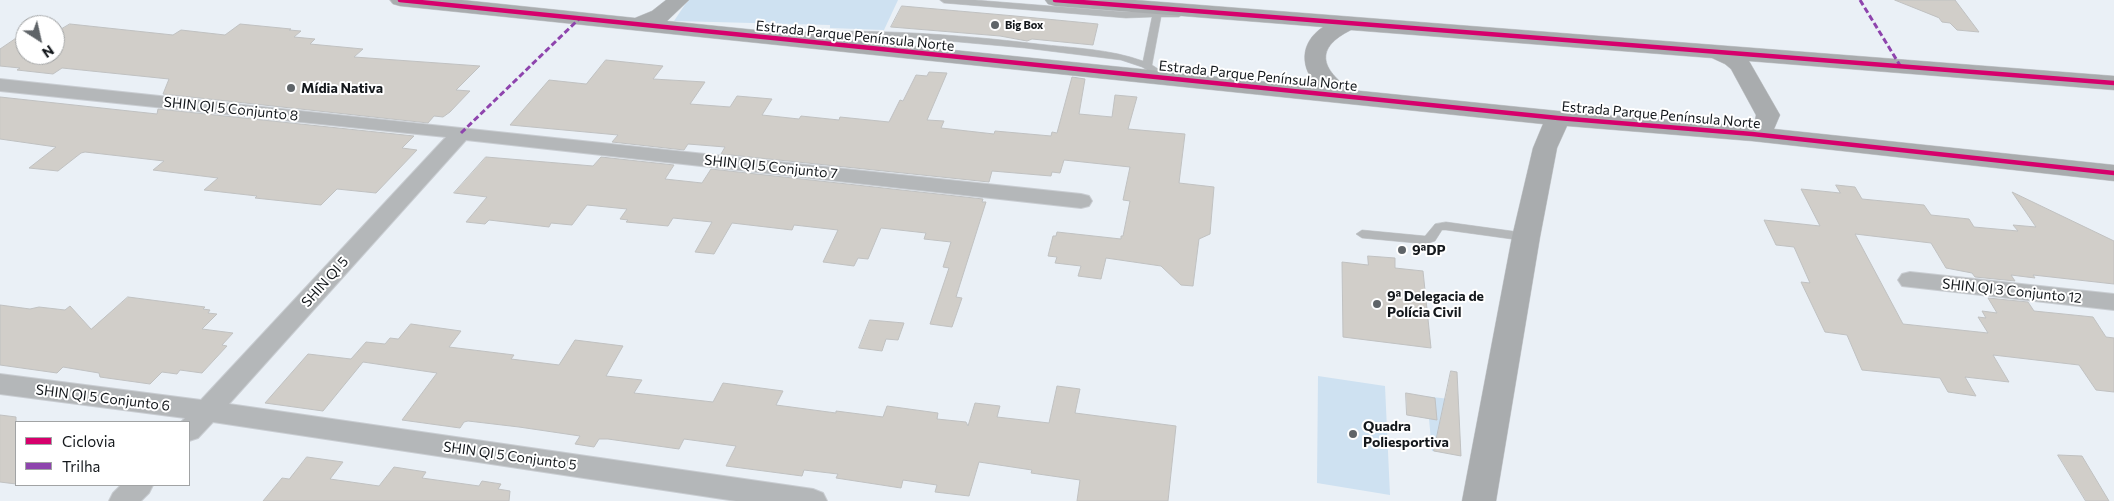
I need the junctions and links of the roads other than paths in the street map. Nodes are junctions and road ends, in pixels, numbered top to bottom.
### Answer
1 (400, 0) edge
2 (679, 0) edge
3 (944, 0) edge
4 (1055, 0) edge
5 (1231, 13) junction
6 (1157, 15) junction
7 (1347, 23) junction
8 (640, 24) junction
9 (761, 38) junction
10 (1712, 51) junction
11 (1147, 65) junction
12 (1166, 78) junction
13 (2114, 83) edge
14 (0, 85) edge
15 (1344, 95) junction
16 (1529, 115) junction
17 (1558, 118) junction
18 (461, 133) junction
19 (1752, 134) junction
20 (1545, 148) junction
21 (2114, 173) edge
22 (1081, 201) dead end
23 (1362, 234) dead end
24 (1526, 237) junction
25 (1910, 280) dead end
26 (2114, 302) edge
27 (0, 384) edge
28 (207, 411) junction
29 (190, 430) edge
30 (137, 486) edge
31 (123, 501) edge
32 (813, 501) edge
33 (1480, 501) edge

1 - 8 main road, Estrada Parque Península Norte
2 - 8 main road
3 - 6 lane
4 - 5 main road
5 - 6 lane
5 - 7 main road
6 - 11 lane
7 - 10 main road
7 - 15 main road
8 - 9 main road, Estrada Parque Península Norte
9 - 11 lane
9 - 12 main road, Estrada Parque Península Norte
10 - 13 main road
10 - 19 main road
11 - 12 lane
12 - 15 main road, Estrada Parque Península Norte
14 - 18 street, SHIN QI 5 Conjunto 8
15 - 16 main road, Estrada Parque Península Norte
16 - 17 main road, Estrada Parque Península Norte
16 - 20 main road
17 - 19 main road, Estrada Parque Península Norte
17 - 20 main road
18 - 22 street, SHIN QI 5 Conjunto 7
18 - 28 street, SHIN QI 5
19 - 21 main road, Estrada Parque Península Norte
20 - 24 main road
23 - 24 lane
24 - 33 main road
25 - 26 street, SHIN QI 3 Conjunto 12
27 - 28 street, SHIN QI 5 Conjunto 6
28 - 29 street, SHIN QI 5
28 - 32 street, SHIN QI 5 Conjunto 5
30 - 31 street

